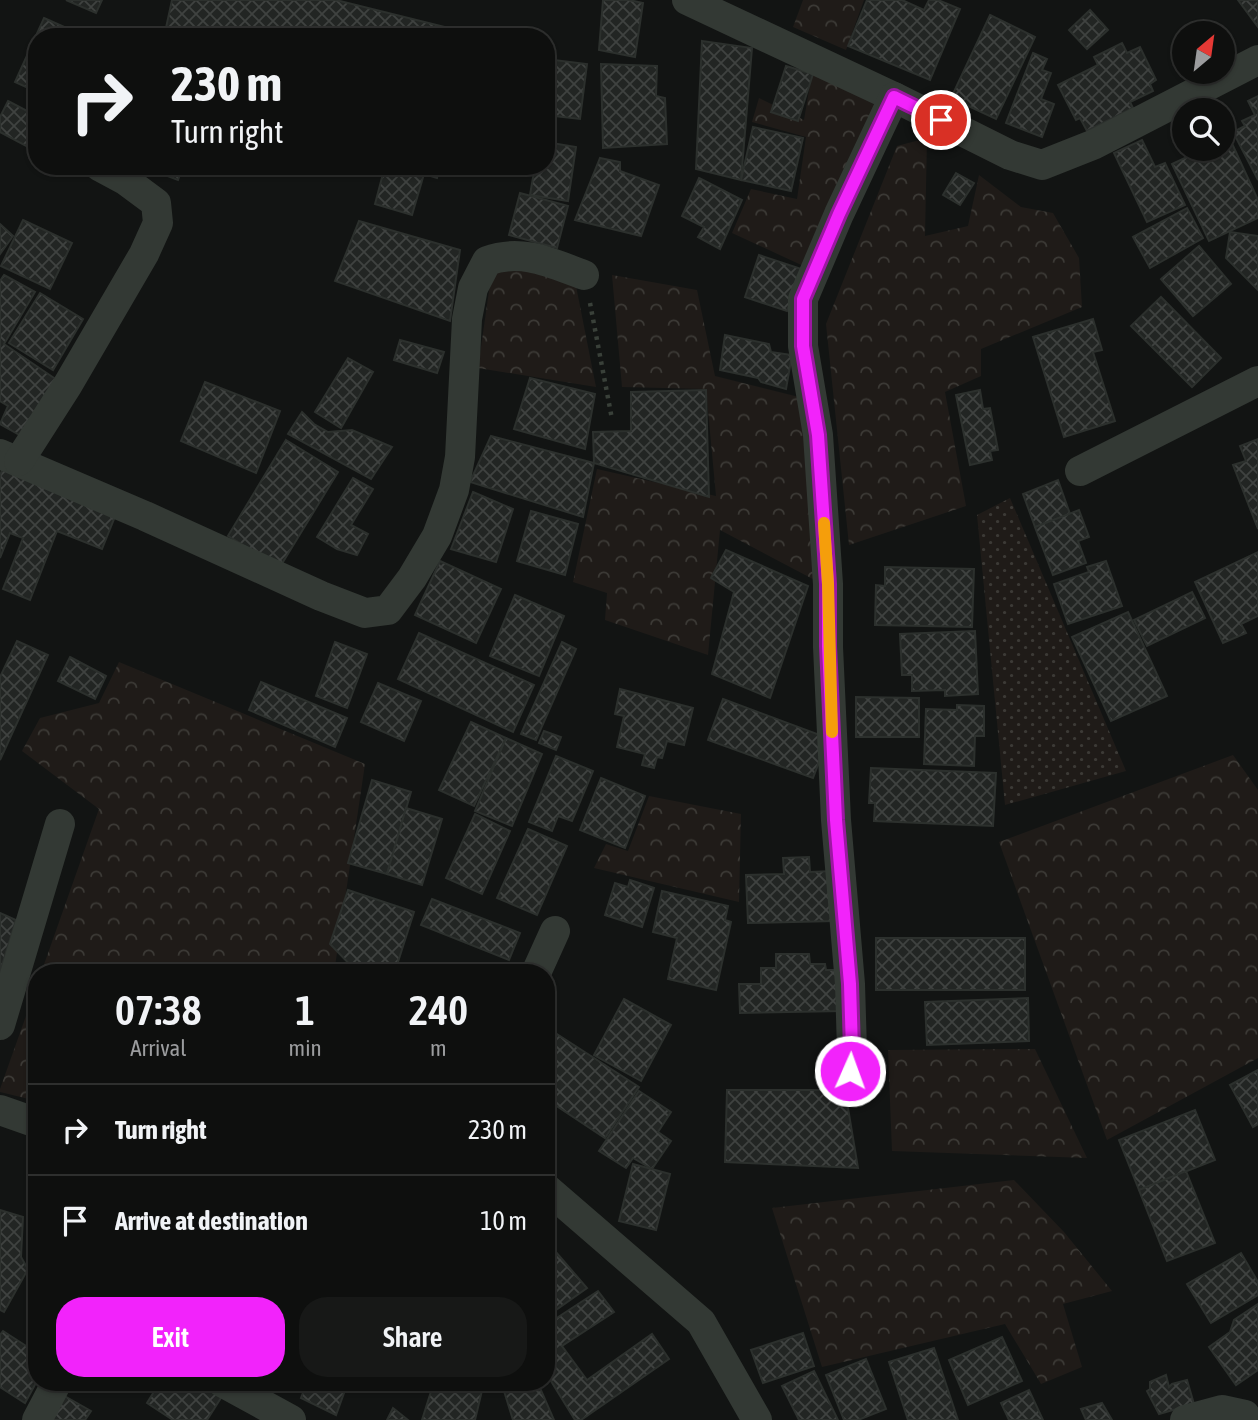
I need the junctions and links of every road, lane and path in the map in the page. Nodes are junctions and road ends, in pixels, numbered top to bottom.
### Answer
1 (687, 0) edge
2 (1258, 60) edge
3 (894, 97) junction
4 (116, 175) edge
5 (584, 275) joint
6 (1258, 381) edge
7 (612, 419) dead end
8 (9, 457) edge
9 (1080, 471) dead end
10 (60, 824) dead end
11 (555, 931) dead end
12 (540, 964) edge
13 (0, 1025) edge
14 (850, 1071) dead end
15 (0, 1110) edge
16 (28, 1120) edge
17 (555, 1196) edge
18 (52, 1391) edge
19 (238, 1391) edge
20 (37, 1420) edge
21 (291, 1420) edge
22 (757, 1420) edge
23 (1185, 1420) edge
24 (1248, 1420) edge

1 - 3 street
2 - 3 street
3 - 14 street
4 - 8 street
5 - 7 path
5 - 8 street
6 - 9 street
10 - 13 street
11 - 12 street
15 - 16 street
17 - 22 street
18 - 20 street
19 - 21 street
23 - 24 street

